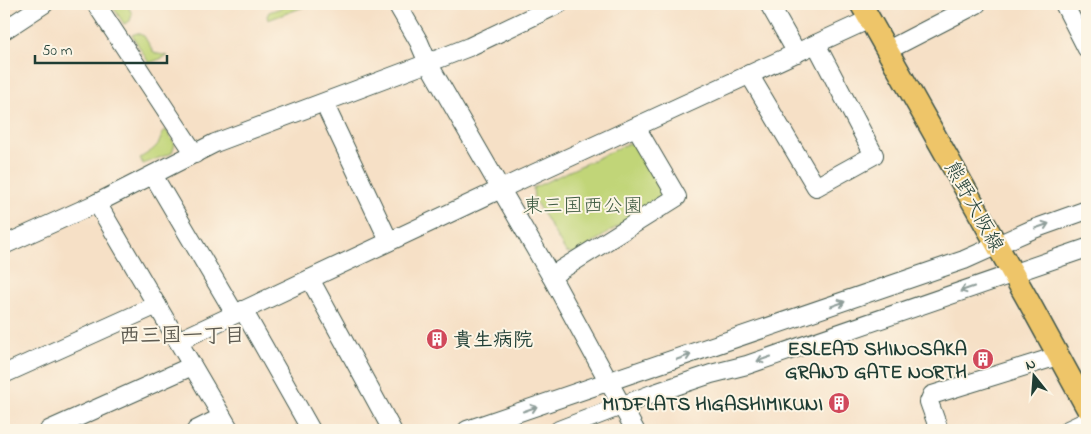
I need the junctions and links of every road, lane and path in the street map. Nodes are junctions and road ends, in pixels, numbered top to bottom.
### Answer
1 (44, 4) edge
2 (96, 4) edge
3 (397, 4) edge
4 (559, 4) edge
5 (769, 4) edge
6 (977, 4) edge
7 (1064, 4) edge
8 (866, 11) edge
9 (4, 25) edge
10 (816, 44) junction
11 (1087, 49) edge
12 (888, 50) junction
13 (797, 53) junction
14 (428, 64) junction
15 (749, 74) junction
16 (324, 103) junction
17 (636, 126) junction
18 (195, 154) junction
19 (153, 175) junction
20 (501, 189) junction
21 (97, 203) junction
22 (1087, 210) edge
23 (389, 241) junction
24 (4, 245) edge
25 (997, 245) junction
26 (1087, 248) edge
27 (1013, 274) junction
28 (551, 276) junction
29 (310, 279) junction
30 (157, 305) junction
31 (239, 312) junction
32 (178, 341) junction
33 (1058, 356) junction
34 (192, 366) junction
35 (4, 374) edge
36 (610, 382) junction
37 (623, 406) junction
38 (1087, 408) edge
39 (1087, 421) edge
40 (226, 424) edge
41 (49, 430) edge
42 (196, 430) edge
43 (311, 430) edge
44 (392, 430) edge
45 (468, 430) edge
46 (559, 430) edge
47 (635, 430) edge
48 (939, 430) edge
49 (1068, 430) edge

1 - 9 street
2 - 18 street
3 - 14 street
4 - 14 street
5 - 13 street
6 - 12 street
7 - 11 street
8 - 10 street
8 - 12 main road, 熊野大阪線
10 - 13 street
10 - 15 street
12 - 25 main road, 熊野大阪線
13 - 15 street
14 - 16 street
14 - 20 street
15 - 17 street
16 - 18 street
16 - 23 street
17 - 20 street
17 - 28 street
18 - 19 street
19 - 21 street
19 - 31 street
20 - 23 street
20 - 28 street
21 - 24 street
21 - 30 street
25 -> 22 street
23 - 29 street
25 - 27 main road, 熊野大阪線
36 -> 25 street
26 - 27 street
27 - 33 main road, 熊野大阪線
27 -> 37 street
28 - 36 street
29 - 31 street
29 - 44 street
30 - 32 street
30 - 35 street
31 - 32 street
31 - 43 street
32 - 34 street
33 - 38 main road, 熊野大阪線
33 - 48 street
34 - 40 street
34 - 41 street
36 - 37 street
45 -> 36 street
37 - 46 street
37 - 47 street
39 - 49 street
40 - 42 street

